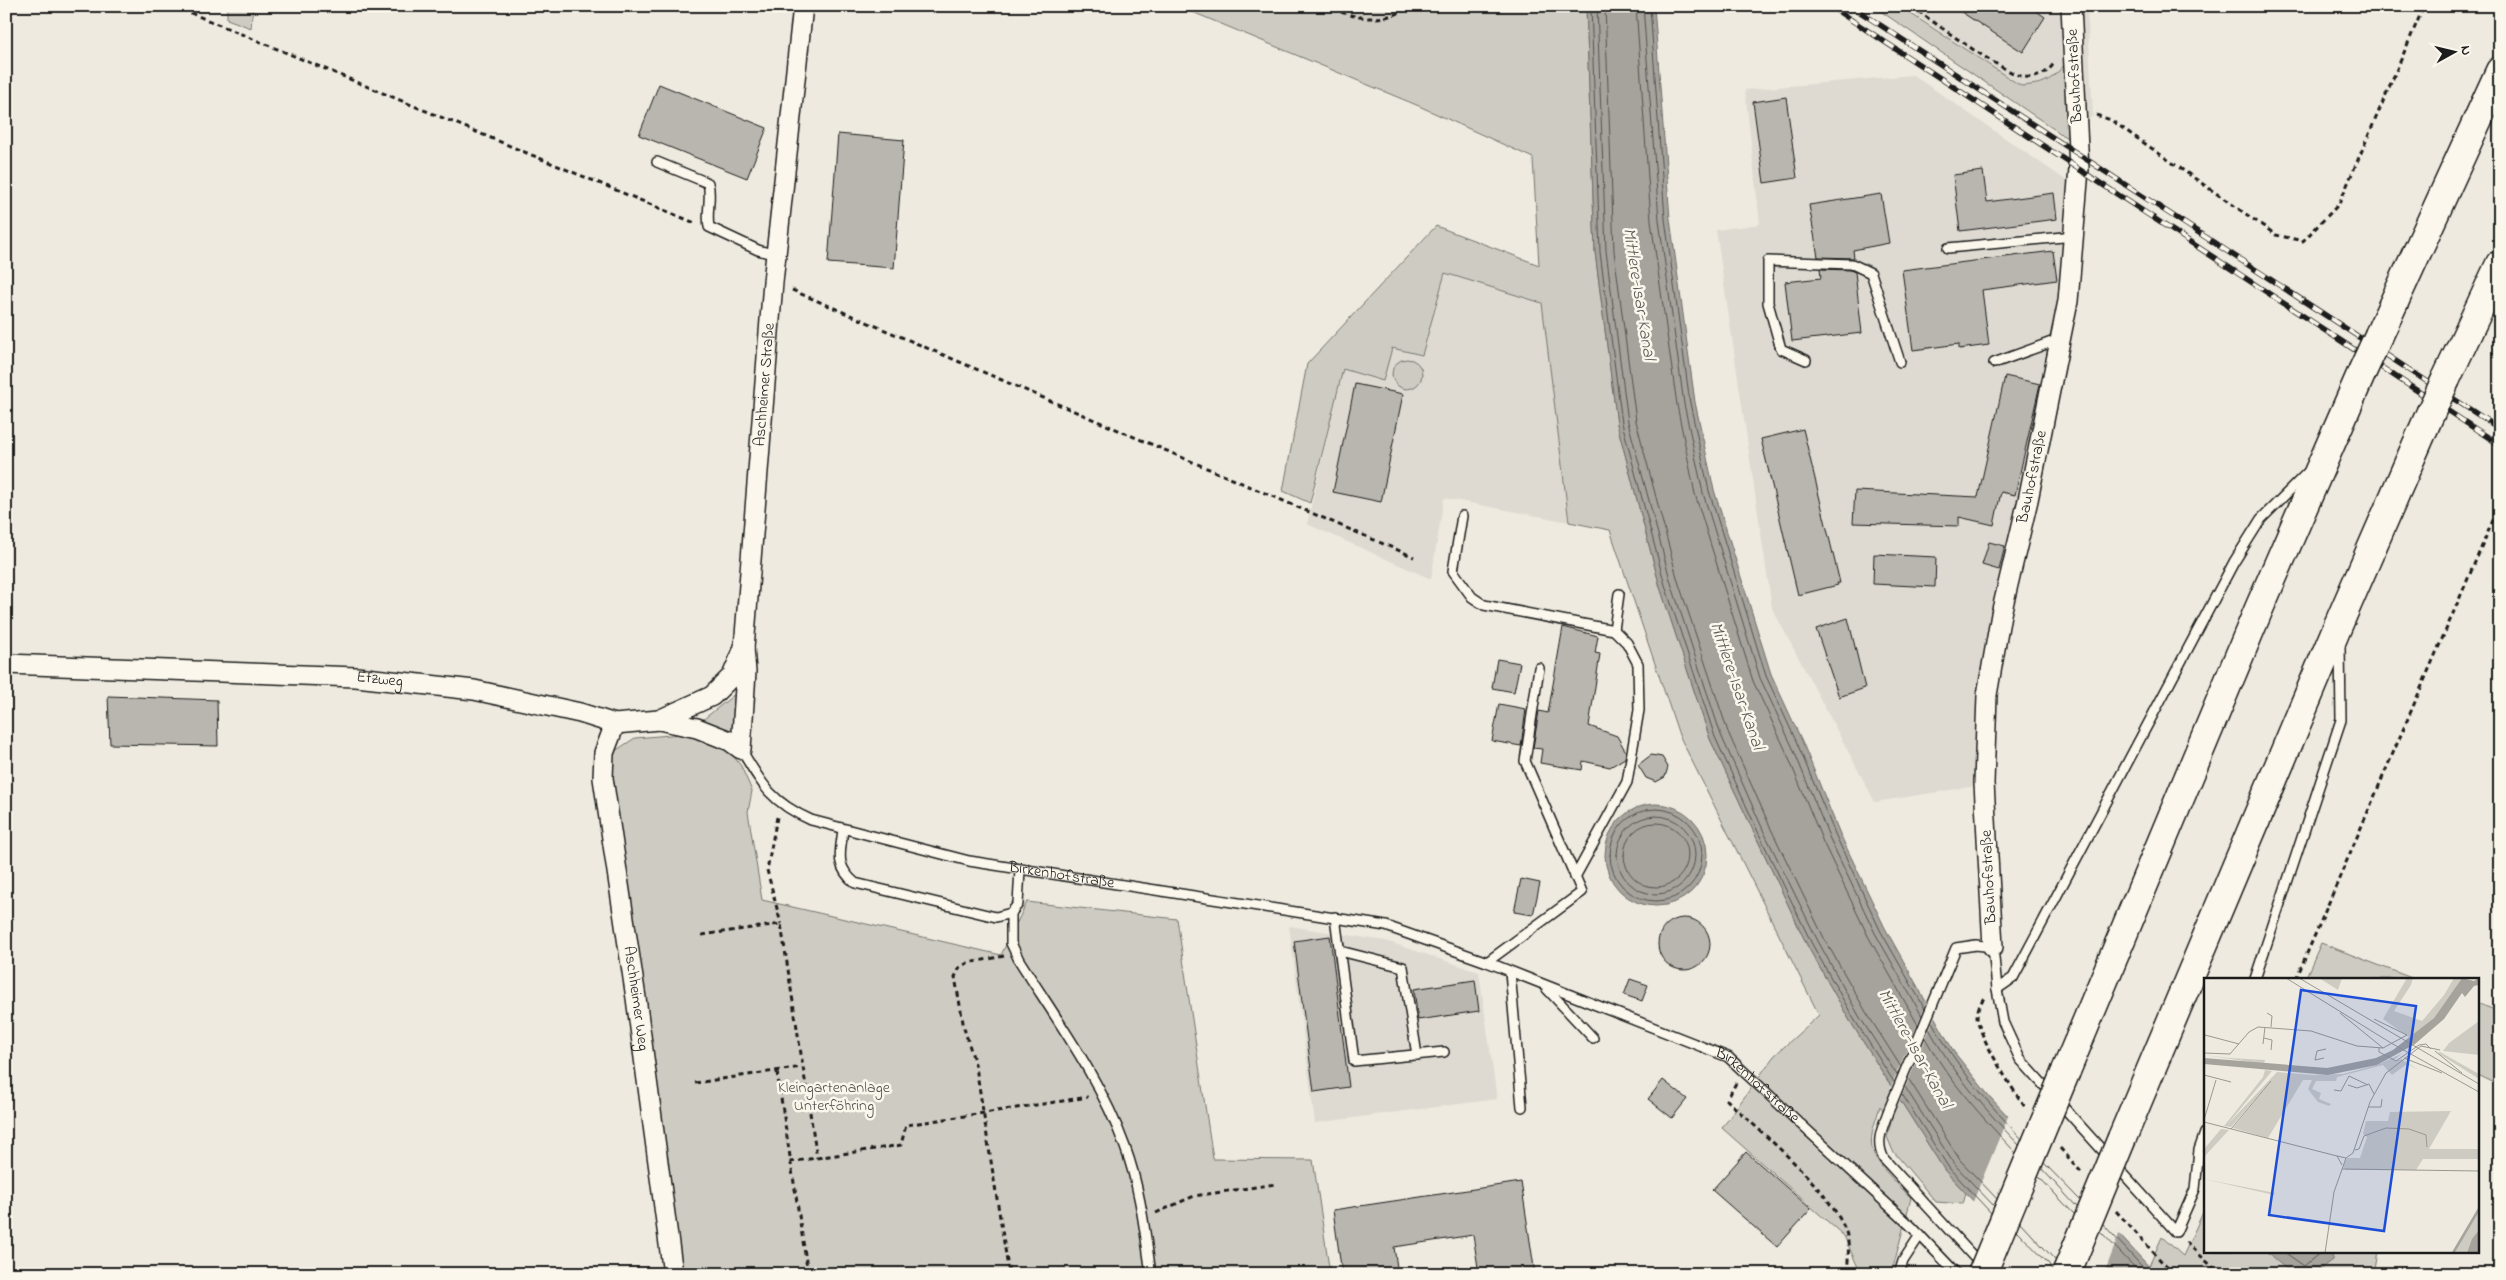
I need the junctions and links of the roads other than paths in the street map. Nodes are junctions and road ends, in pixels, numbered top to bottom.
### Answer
1 (803, 6) edge
2 (2071, 6) edge
3 (2500, 71) edge
4 (657, 162) dead end
5 (2074, 236) junction
6 (1948, 248) dead end
7 (776, 255) junction
8 (2500, 264) edge
9 (2061, 338) junction
10 (1806, 360) dead end
11 (1900, 362) dead end
12 (1994, 362) dead end
13 (2325, 455) junction
14 (1462, 516) dead end
15 (1619, 594) dead end
16 (2340, 623) junction
17 (1614, 630) junction
18 (744, 648) junction
19 (6, 664) edge
20 (1540, 668) dead end
21 (659, 720) junction
22 (615, 724) junction
23 (741, 749) junction
24 (843, 830) junction
25 (1020, 870) junction
26 (1575, 877) junction
27 (1012, 913) junction
28 (1335, 917) junction
29 (1993, 947) junction
30 (1340, 951) junction
31 (1487, 962) junction
32 (1510, 972) junction
33 (2255, 978) edge
34 (1545, 986) junction
35 (1996, 989) junction
36 (1593, 1038) dead end
37 (1444, 1052) dead end
38 (1417, 1055) junction
39 (1522, 1107) dead end
40 (2204, 1136) edge
41 (1920, 1235) junction
42 (673, 1274) edge
43 (1151, 1274) edge
44 (1899, 1274) edge
45 (1957, 1274) edge
46 (1982, 1274) edge
47 (1989, 1274) edge
48 (2066, 1274) edge

1 - 7 street, Aschheimer Straße
2 - 5 street, Bauhofstraße
3 - 13 highway, bridge
4 - 7 lane
5 - 6 lane
5 - 9 street, Bauhofstraße
7 - 18 street, Aschheimer Straße
8 - 16 highway, bridge
9 - 12 lane
9 - 29 street, Bauhofstraße
10 - 11 lane
13 - 35 lane
13 - 46 highway, bridge
14 - 17 lane
15 - 17 lane
16 - 33 lane
16 - 48 highway, bridge
17 - 26 lane
18 - 21 street, Aschheimer Straße
18 - 23 street
19 - 22 street, Etzweg
20 - 26 lane
21 - 22 street, Etzweg
21 - 23 street, Etzweg
22 - 42 street, Aschheimer Weg
23 - 24 lane, Birkenhofstraße
24 - 25 lane, Birkenhofstraße
24 - 27 lane
25 - 27 lane
25 - 28 lane, Birkenhofstraße
26 - 31 lane
27 - 43 lane
28 - 30 lane
28 - 31 lane, Birkenhofstraße
29 - 35 lane
29 - 47 lane
30 - 38 lane
30 - 38 lane
31 - 32 lane, Birkenhofstraße
32 - 34 lane, Birkenhofstraße
32 - 39 lane
34 - 36 lane
34 - 41 lane, Birkenhofstraße
35 - 40 lane
37 - 38 lane
41 - 44 lane
41 - 45 lane, Birkenhofstraße

